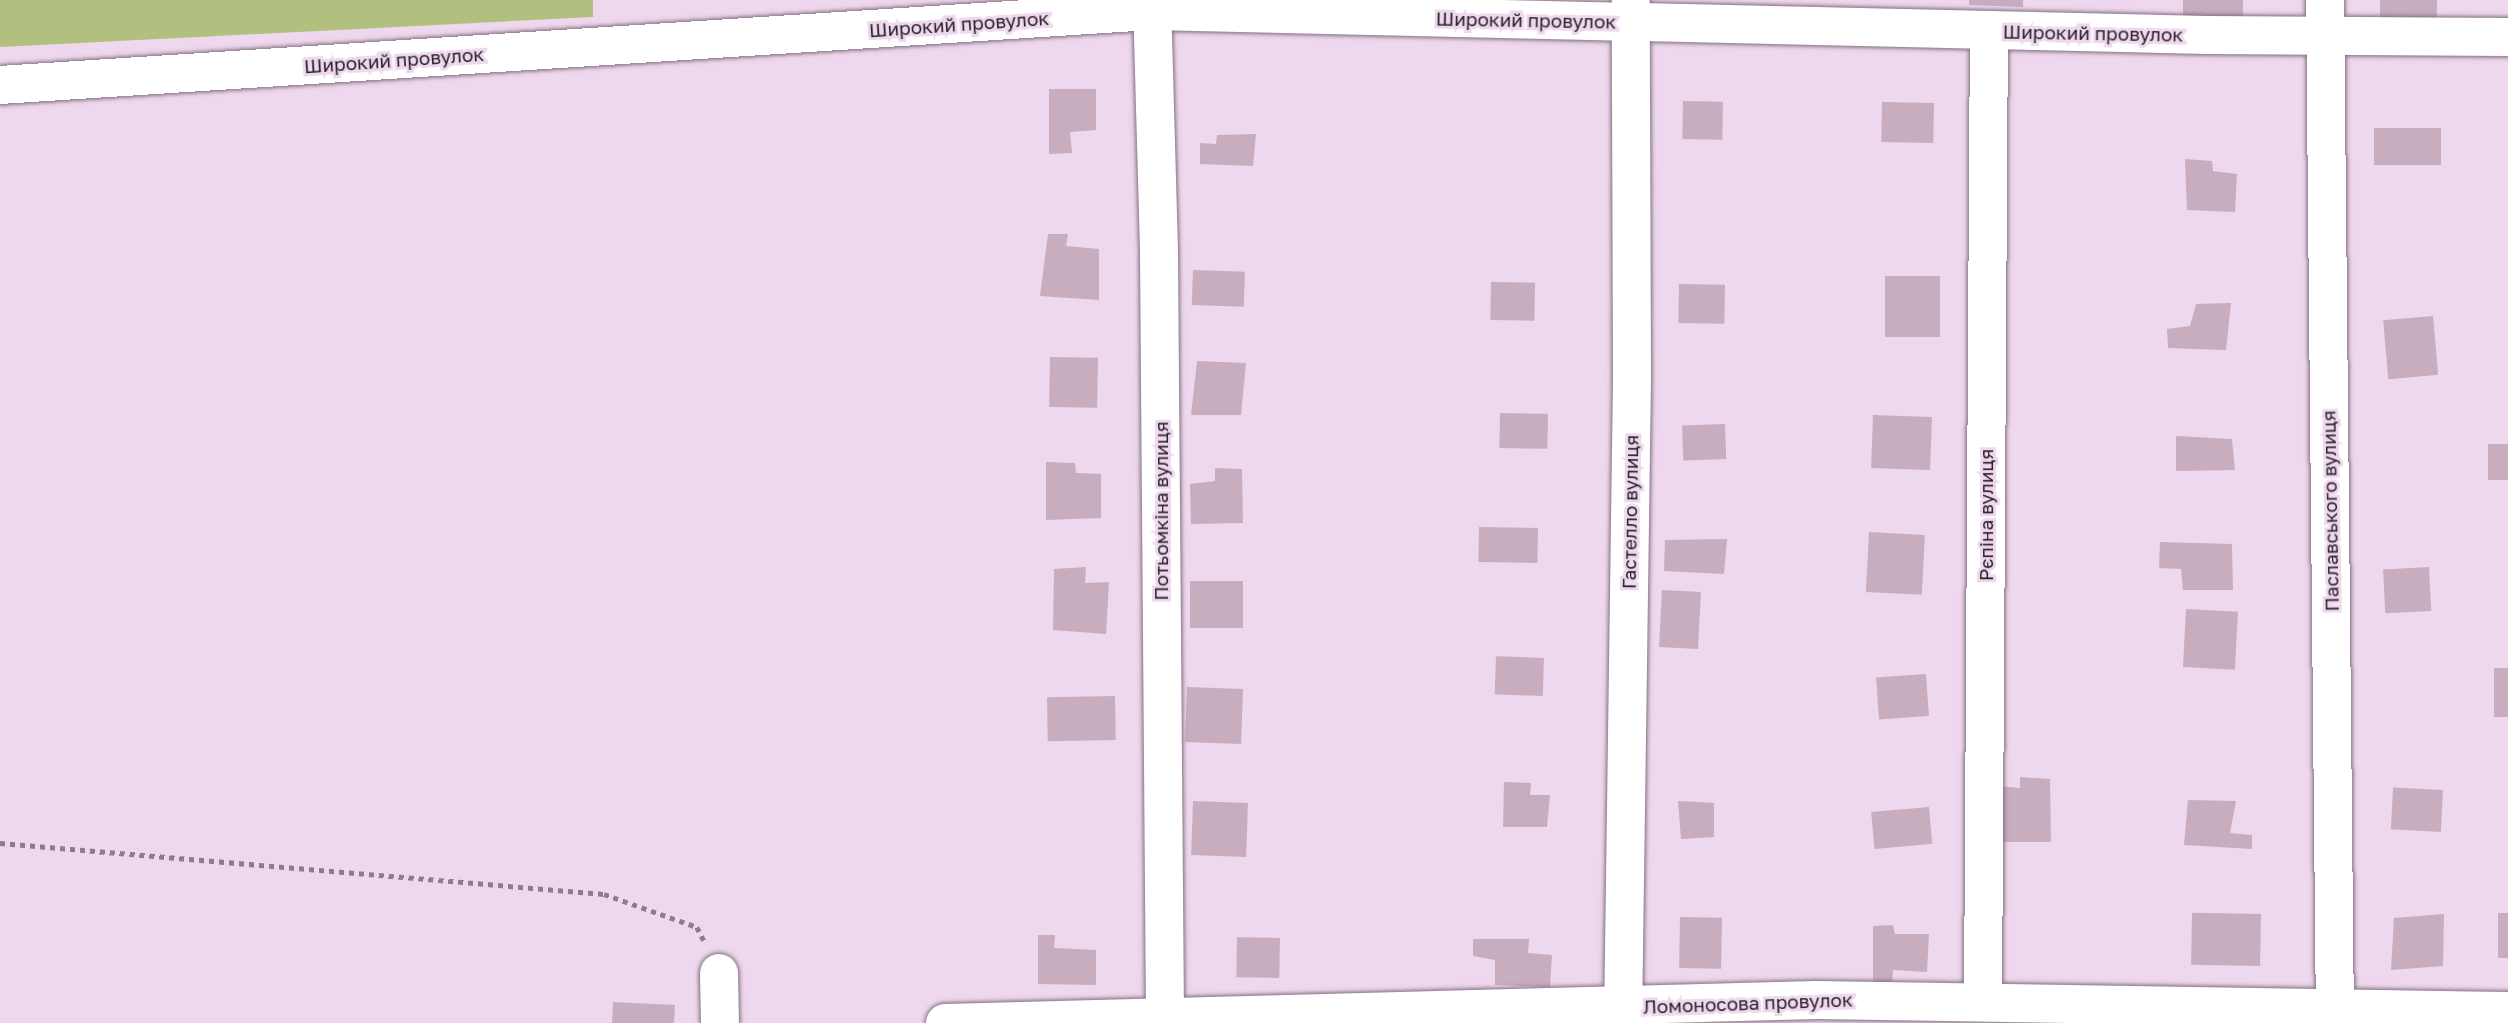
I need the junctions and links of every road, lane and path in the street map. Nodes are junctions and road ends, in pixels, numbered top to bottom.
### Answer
1 (1152, 6) edge
2 (1631, 11) edge
3 (2325, 18) edge
4 (1989, 31) junction
5 (2508, 37) edge
6 (0, 85) edge
7 (0, 843) edge
8 (719, 973) joint
9 (1983, 1000) junction
10 (2508, 1011) edge
11 (1623, 1015) edge
12 (2335, 1016) edge
13 (1165, 1019) edge
14 (720, 1023) edge
15 (945, 1023) edge

1 - 2 street, Широкий провулок
1 - 6 street, Широкий провулок
1 - 13 street, Потьомкіна вулиця
2 - 4 street, Широкий провулок
2 - 11 street, Гастелло вулиця
3 - 4 street, Широкий провулок
3 - 5 street, Широкий провулок
3 - 12 street, Паславського вулиця
4 - 9 street, Рєпіна вулиця
7 - 8 path
8 - 14 street
9 - 11 street, Ломоносова провулок
9 - 12 street, Ломоносова провулок
10 - 12 street, Ломоносова провулок
11 - 13 street, Ломоносова провулок
13 - 15 street, Ломоносова провулок

